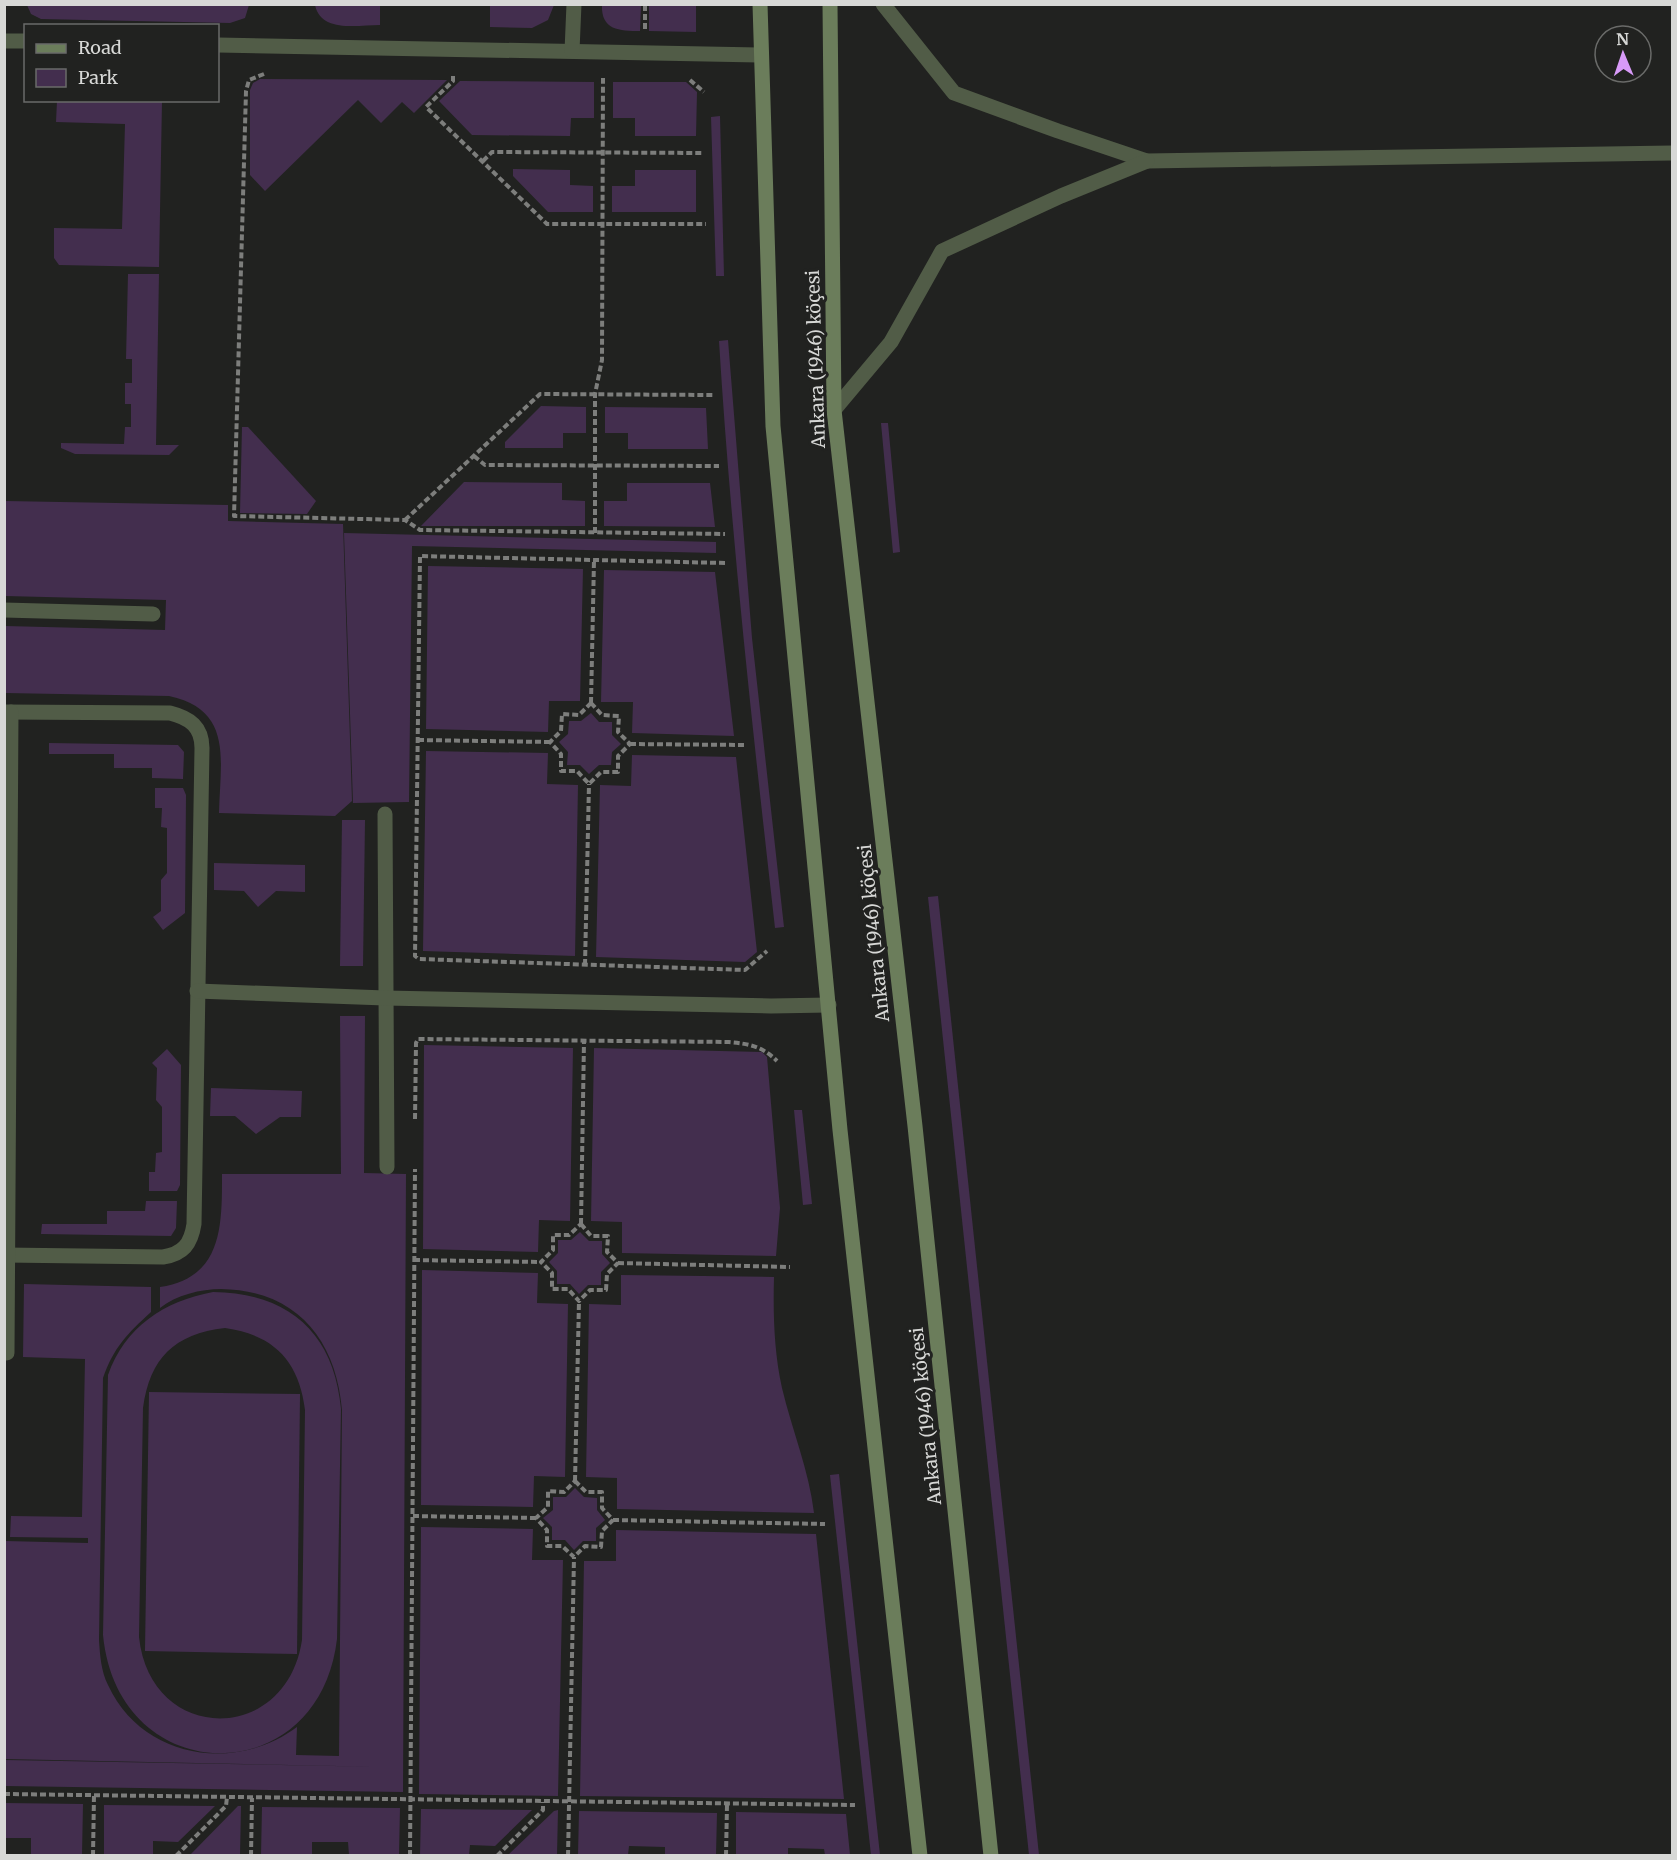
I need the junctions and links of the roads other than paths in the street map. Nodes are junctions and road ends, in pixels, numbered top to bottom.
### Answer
1 (574, 4) edge
2 (760, 4) edge
3 (830, 4) edge
4 (883, 4) edge
5 (4, 41) edge
6 (24, 41) edge
7 (219, 45) edge
8 (572, 51) junction
9 (759, 55) junction
10 (1672, 153) edge
11 (1147, 161) junction
12 (834, 410) junction
13 (4, 610) edge
14 (153, 614) dead end
15 (8, 712) edge
16 (385, 814) dead end
17 (197, 991) junction
18 (385, 998) junction
19 (829, 1005) junction
20 (387, 1167) dead end
21 (5, 1256) edge
22 (6, 1353) dead end
23 (920, 1856) edge
24 (992, 1856) edge

1 - 8 street
2 - 9 main road
3 - 12 main road, Ankara (1946) köçesi
4 - 11 street
5 - 6 street
7 - 8 street
8 - 9 street
9 - 19 main road
10 - 11 street
11 - 12 street
12 - 24 main road, Ankara (1946) köçesi
13 - 14 street
15 - 17 street
15 - 21 street
16 - 18 street
17 - 18 street
17 - 21 street
18 - 19 street
18 - 20 street
19 - 23 main road
21 - 22 street

